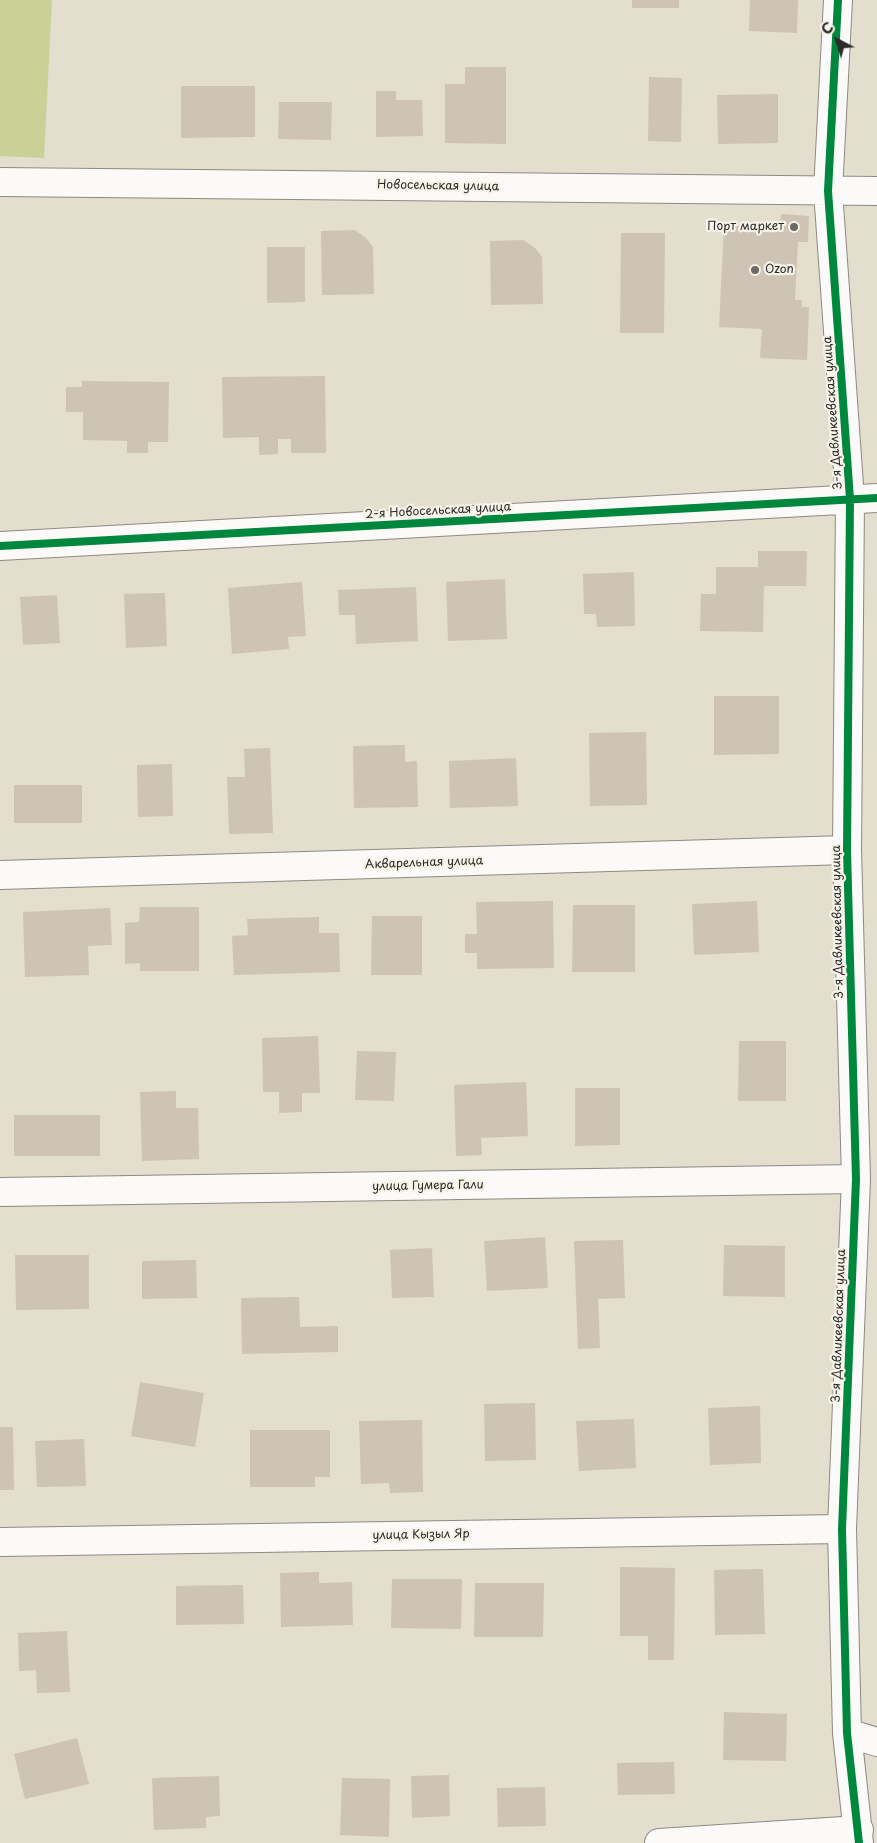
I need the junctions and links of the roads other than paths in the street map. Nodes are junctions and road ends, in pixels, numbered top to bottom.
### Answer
1 (838, 0) edge
2 (0, 182) edge
3 (828, 191) junction
4 (877, 191) edge
5 (877, 498) edge
6 (850, 499) junction
7 (0, 546) edge
8 (847, 850) junction
9 (0, 875) edge
10 (856, 1179) junction
11 (0, 1192) edge
12 (842, 1529) junction
13 (0, 1542) edge
14 (847, 1733) junction
15 (877, 1742) edge
16 (859, 1836) edge
17 (659, 1843) edge

1 - 3 street, 3-я Давликеевская улица
2 - 3 street, Новосельская улица
3 - 4 street, Новосельская улица
3 - 6 street, 3-я Давликеевская улица
5 - 6 street, 2-я Новосельская улица
6 - 7 street, 2-я Новосельская улица
6 - 8 street, 3-я Давликеевская улица
8 - 9 street, Акварельная улица
8 - 10 street, 3-я Давликеевская улица
10 - 11 street, улица Гумера Гали
10 - 12 street, 3-я Давликеевская улица
12 - 13 street, улица Кызыл Яр
12 - 14 street, 3-я Давликеевская улица
14 - 15 street
14 - 16 street, 3-я Давликеевская улица
16 - 17 street

